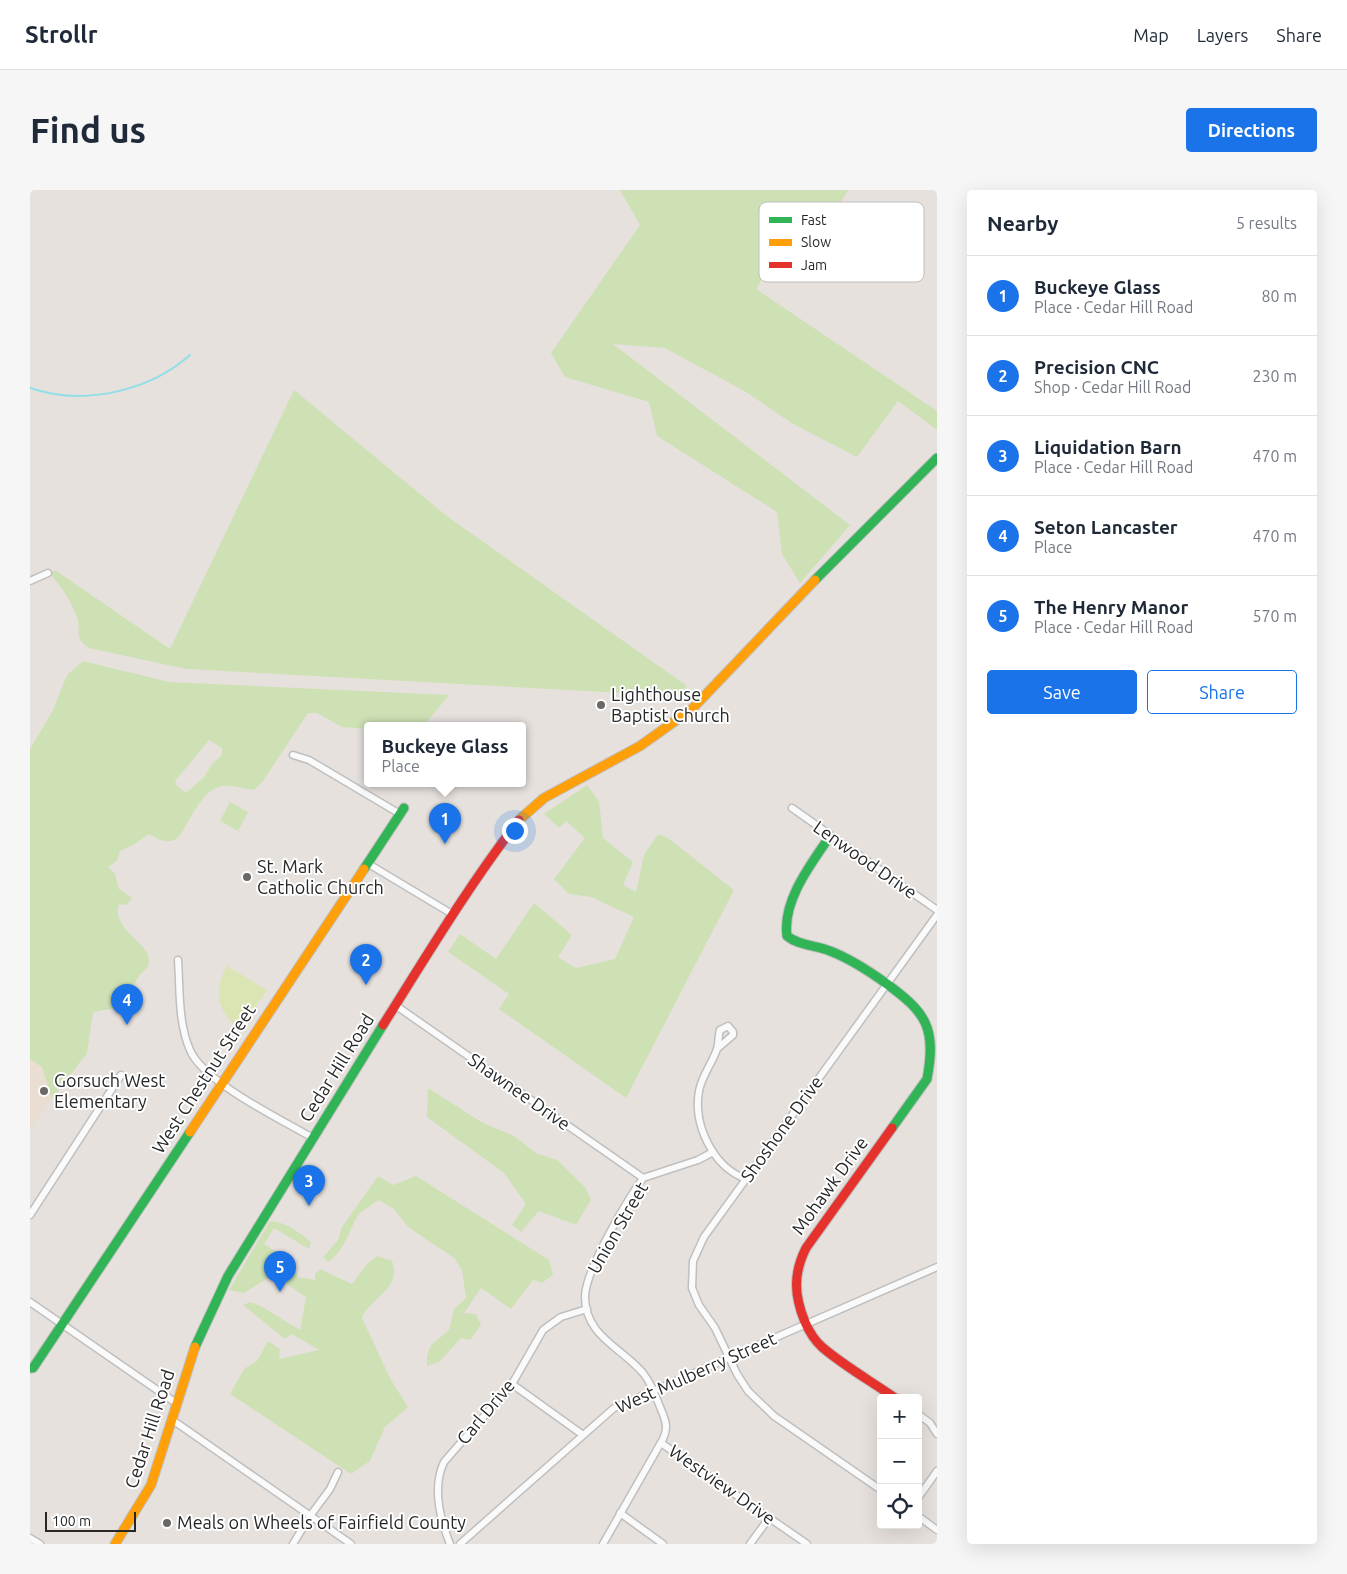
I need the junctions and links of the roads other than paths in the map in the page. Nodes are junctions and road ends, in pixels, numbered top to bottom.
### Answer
1 (937, 458) edge
2 (48, 573) dead end
3 (30, 581) edge
4 (293, 755) dead end
5 (792, 808) dead end
6 (402, 811) joint
7 (830, 836) junction
8 (367, 863) junction
9 (937, 910) edge
10 (452, 914) junction
11 (937, 915) edge
12 (178, 960) dead end
13 (887, 984) junction
14 (395, 1005) junction
15 (718, 1048) dead end
16 (121, 1075) dead end
17 (221, 1083) junction
18 (313, 1138) junction
19 (713, 1152) junction
20 (643, 1178) junction
21 (746, 1179) junction
22 (30, 1215) edge
23 (937, 1267) edge
24 (30, 1302) edge
25 (587, 1309) junction
26 (63, 1324) junction
27 (806, 1324) junction
28 (730, 1356) junction
29 (31, 1368) edge
30 (512, 1384) junction
31 (653, 1389) junction
32 (889, 1394) edge
33 (176, 1403) junction
34 (922, 1417) edge
35 (171, 1419) junction
36 (937, 1434) edge
37 (584, 1435) junction
38 (661, 1443) junction
39 (937, 1470) edge
40 (338, 1472) dead end
41 (877, 1487) edge
42 (922, 1492) edge
43 (620, 1514) junction
44 (310, 1516) junction
45 (769, 1518) junction
46 (922, 1519) edge
47 (937, 1530) edge
48 (30, 1538) edge
49 (463, 1543) edge
50 (40, 1544) edge
51 (115, 1544) edge
52 (293, 1544) edge
53 (351, 1544) edge
54 (450, 1544) edge
55 (603, 1544) edge
56 (663, 1544) edge
57 (750, 1544) edge
58 (806, 1544) edge

1 - 10 street, Cedar Hill Road
2 - 3 street
4 - 6 street
5 - 7 street, Lenwood Drive
6 - 8 street, West Chestnut Street
7 - 9 street, Lenwood Drive
7 - 13 street, Mohawk Drive
8 - 10 street
8 - 17 street, West Chestnut Street
10 - 14 street, Cedar Hill Road
11 - 13 street, Shoshone Drive
12 - 17 street
13 - 21 street, Shoshone Drive
13 - 27 street, Mohawk Drive
14 - 18 street, Cedar Hill Road
14 - 20 street, Shawnee Drive
15 - 19 street
16 - 22 street
17 - 18 street
17 - 26 street, West Chestnut Street
18 - 33 street, Cedar Hill Road
19 - 20 street, Union Street
19 - 21 street
20 - 25 street, Union Street
21 - 28 street, Shoshone Drive
23 - 27 street, West Mulberry Street
24 - 26 street
25 - 30 street, Carl Drive
25 - 31 street, Union Street
26 - 29 street, West Chestnut Street
26 - 33 street
27 - 28 street, West Mulberry Street
27 - 32 street, Mohawk Drive
28 - 31 street, West Mulberry Street
28 - 41 street, Shoshone Drive
30 - 37 street
30 - 54 street, Carl Drive
31 - 37 street, West Mulberry Street
31 - 38 street, Union Street
33 - 35 street, Cedar Hill Road
34 - 36 street
35 - 44 street
35 - 51 street, Cedar Hill Road
37 - 49 street, West Mulberry Street
38 - 43 street, Union Street
38 - 45 street, Westview Drive
39 - 42 street
40 - 44 street
43 - 55 street, Union Street
43 - 56 street
44 - 52 street
44 - 53 street
45 - 57 street
45 - 58 street, Westview Drive
46 - 47 street
48 - 50 street

